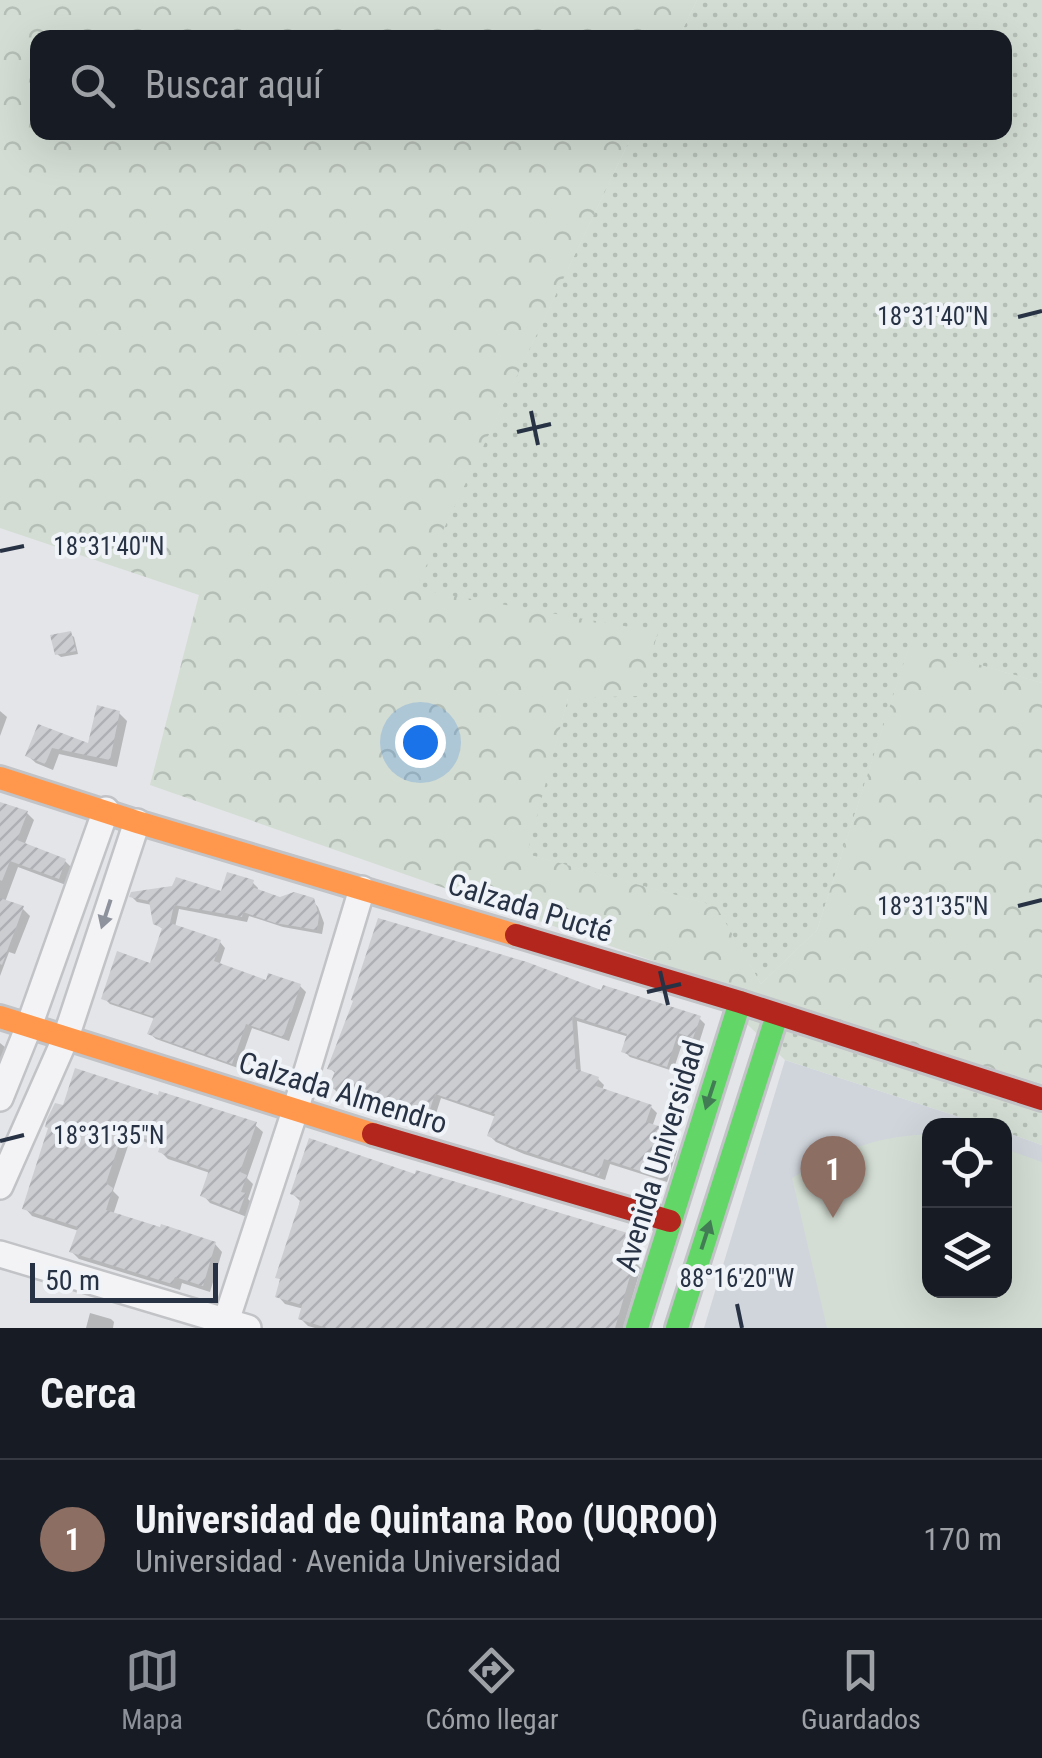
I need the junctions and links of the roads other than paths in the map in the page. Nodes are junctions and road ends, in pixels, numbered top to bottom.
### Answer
1 (0, 778) edge
2 (106, 810) junction
3 (137, 822) junction
4 (362, 889) junction
5 (740, 1002) junction
6 (776, 1015) junction
7 (0, 1017) edge
8 (30, 1026) junction
9 (66, 1037) junction
10 (0, 1098) edge
11 (1042, 1100) edge
12 (295, 1111) junction
13 (0, 1186) edge
14 (670, 1221) junction
15 (0, 1254) edge
16 (237, 1324) edge
17 (638, 1328) edge
18 (677, 1328) edge

1 - 2 street, Calzada Pucté
2 - 3 street, Calzada Pucté
2 - 8 street
3 - 4 street, Calzada Pucté
3 -> 9 street
4 - 5 street, Calzada Pucté
4 - 12 street
5 - 6 street, Calzada Pucté
5 -> 14 street, Avenida Universidad
6 - 11 street, Calzada Pucté
18 -> 6 street
7 - 8 street, Calzada Almendro
8 - 9 street, Calzada Almendro
8 - 10 street
9 - 12 street, Calzada Almendro
9 - 13 street
12 - 14 street, Calzada Almendro
12 - 16 street
14 - 17 street, Avenida Universidad
15 - 16 street

